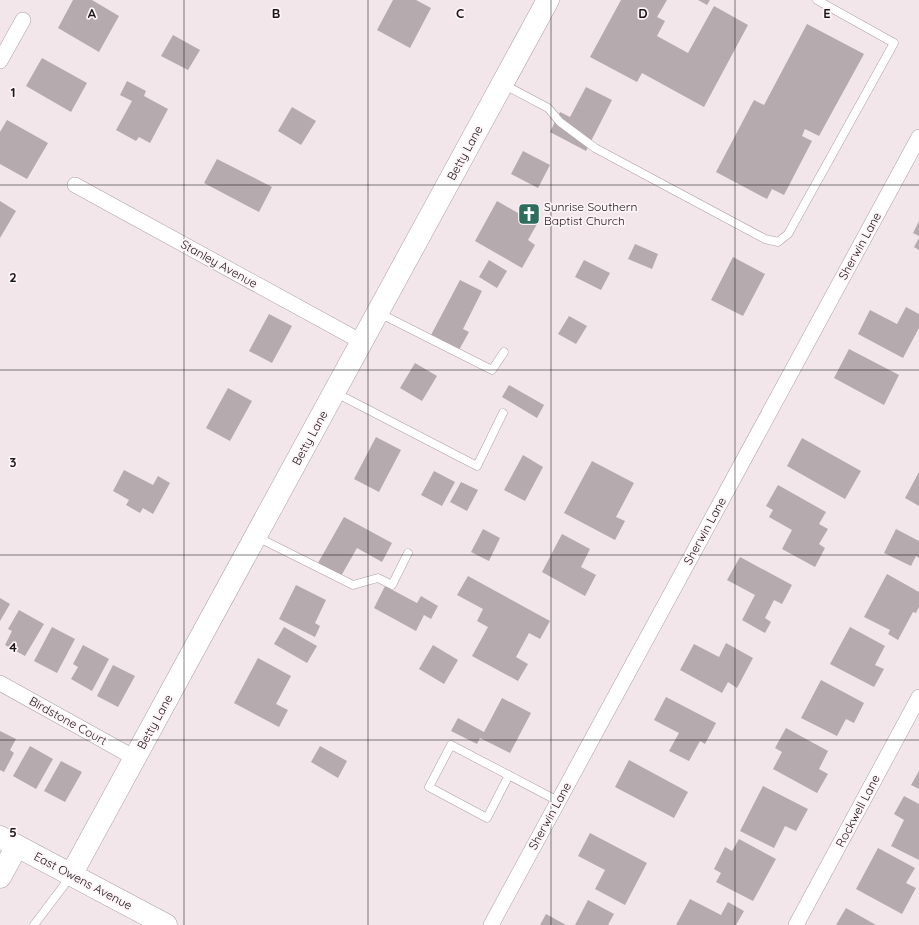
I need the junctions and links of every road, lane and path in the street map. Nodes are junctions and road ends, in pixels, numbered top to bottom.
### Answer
1 (548, 0) edge
2 (817, 0) edge
3 (23, 20) dead end
4 (0, 61) edge
5 (503, 84) junction
6 (919, 137) edge
7 (75, 185) dead end
8 (378, 313) junction
9 (362, 342) junction
10 (504, 352) dead end
11 (335, 392) junction
12 (503, 413) dead end
13 (256, 536) junction
14 (408, 553) dead end
15 (0, 683) edge
16 (919, 698) edge
17 (135, 758) junction
18 (509, 776) junction
19 (558, 801) junction
20 (9, 842) edge
21 (71, 875) junction
22 (0, 877) edge
23 (34, 925) edge
24 (166, 925) edge
25 (491, 925) edge
26 (796, 925) edge

1 - 5 street, Betty Lane
2 - 5 lane
3 - 4 street
5 - 8 street, Betty Lane
6 - 19 street, Sherwin Lane
7 - 9 street, Stanley Avenue
8 - 9 street, Betty Lane
8 - 10 lane
9 - 11 street, Betty Lane
11 - 12 lane
11 - 13 street, Betty Lane
13 - 14 lane
13 - 17 street, Betty Lane
15 - 17 street, Birdstone Court
16 - 26 street, Rockwell Lane
17 - 21 street, Betty Lane
18 - 18 lane
18 - 19 lane
19 - 25 street, Sherwin Lane
20 - 21 street, East Owens Avenue
20 - 22 street
21 - 23 lane
21 - 24 street, East Owens Avenue

